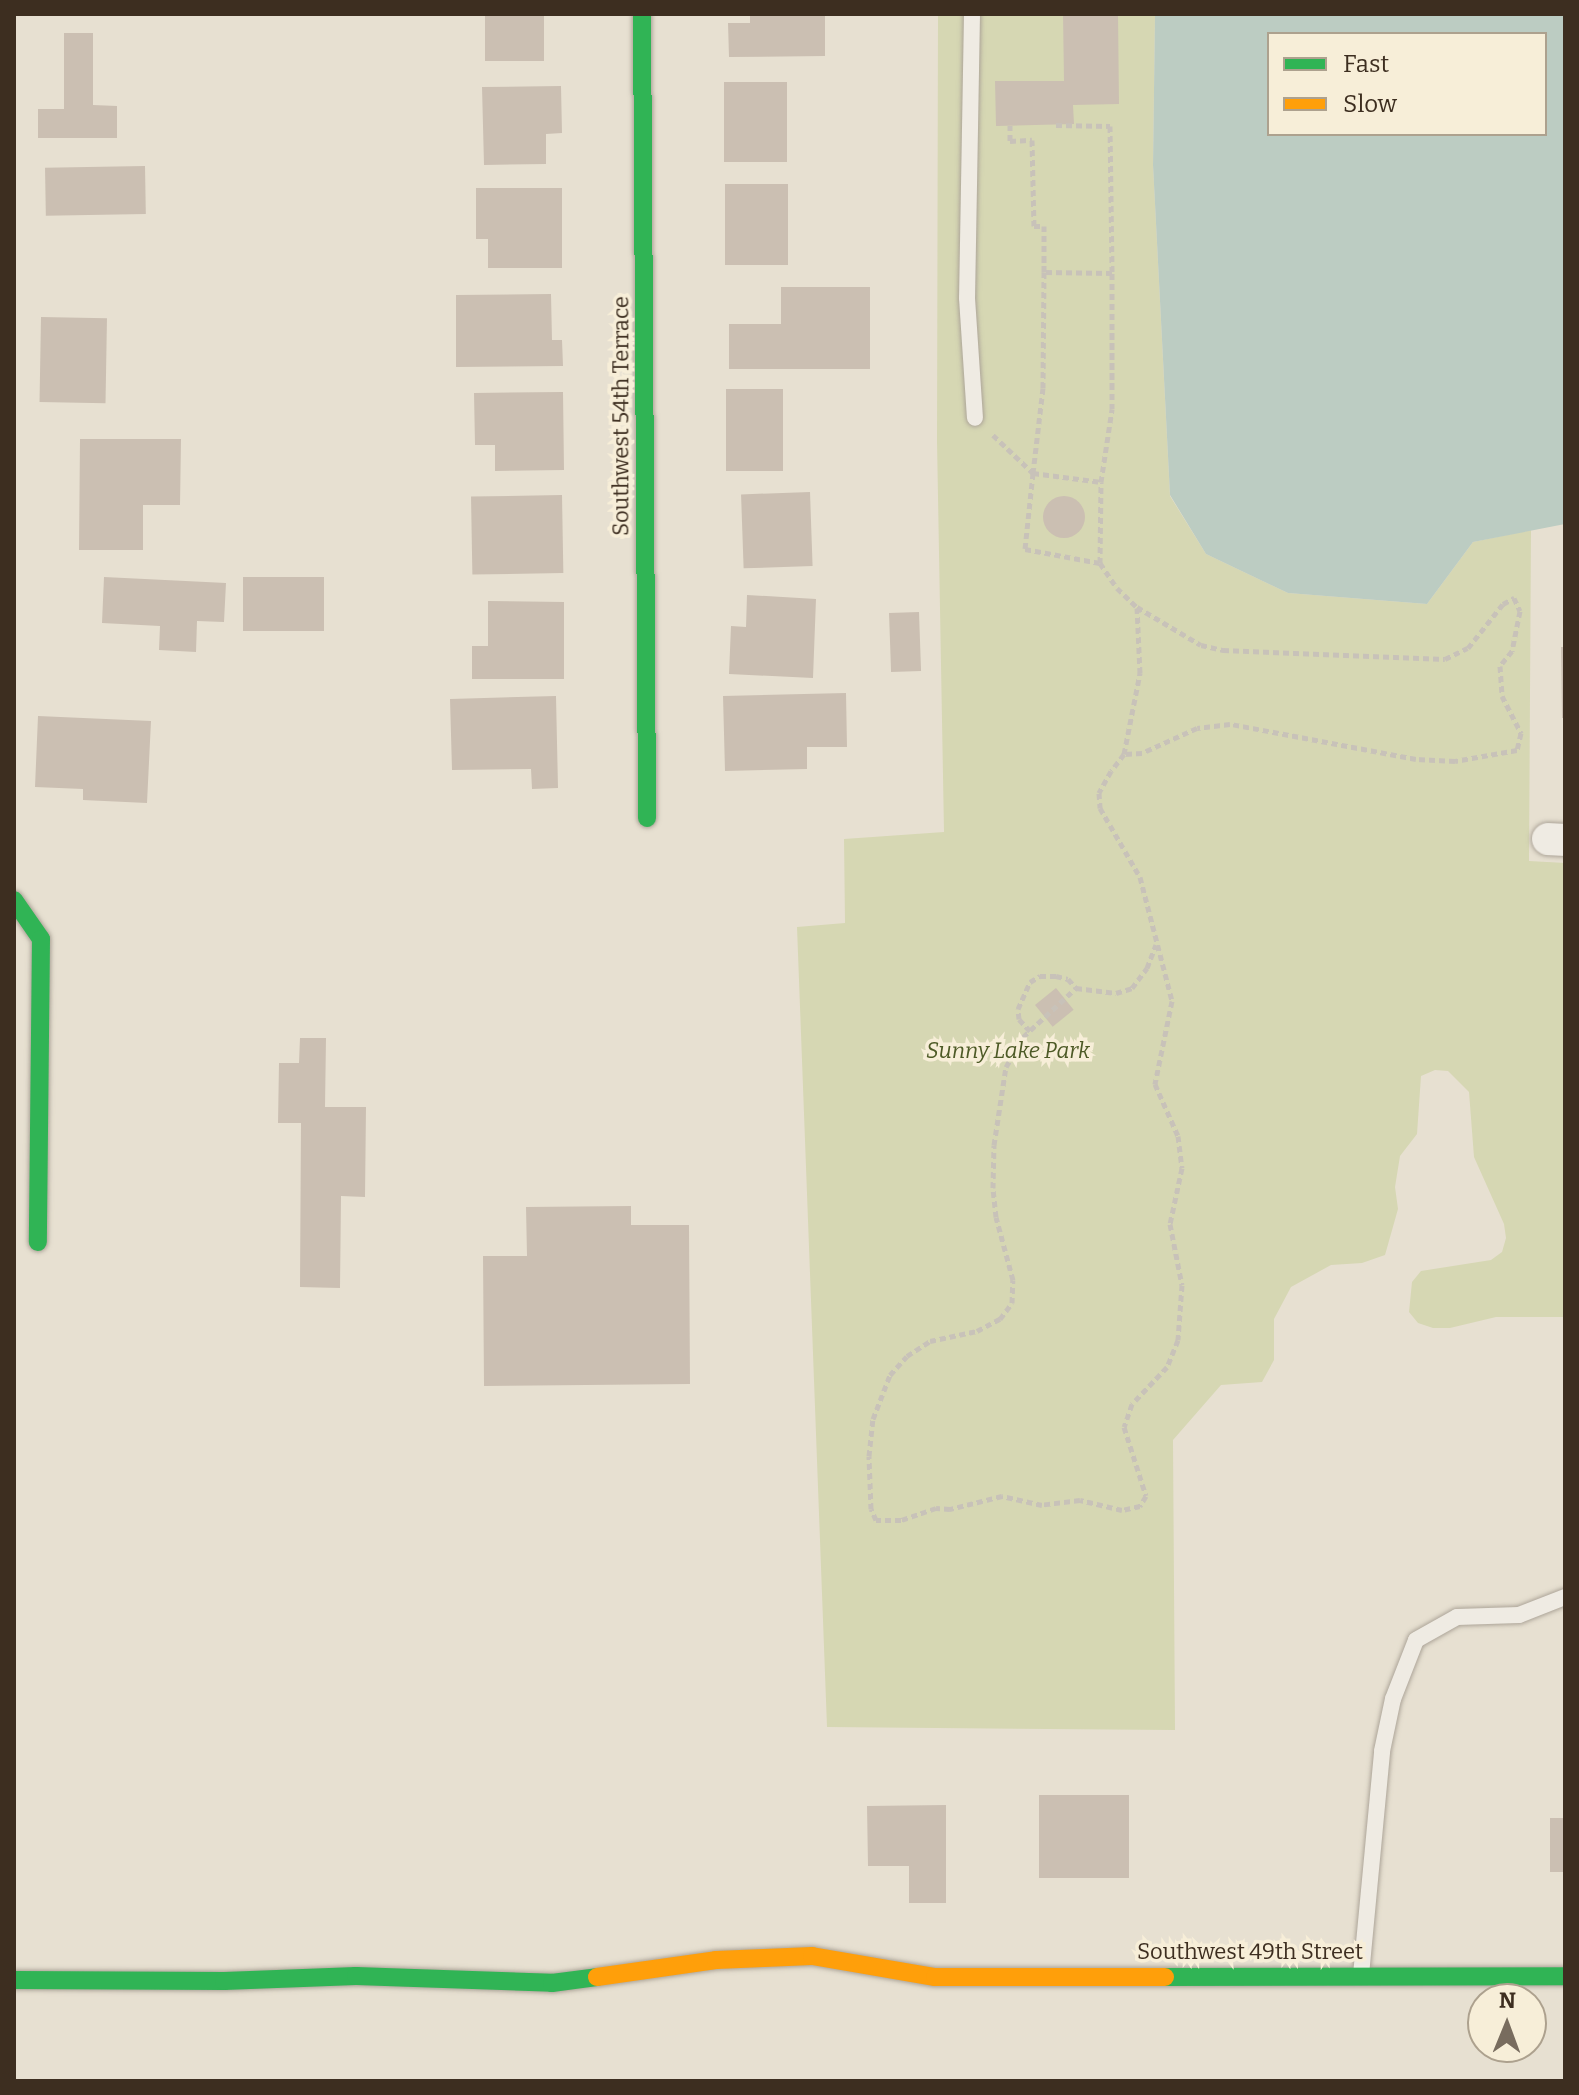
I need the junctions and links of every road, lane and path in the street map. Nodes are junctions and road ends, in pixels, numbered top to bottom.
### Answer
1 (642, 14) edge
2 (972, 14) edge
3 (1010, 125) dead end
4 (1056, 125) dead end
5 (1044, 272) junction
6 (1112, 273) junction
7 (975, 418) joint
8 (1033, 473) junction
9 (1101, 482) junction
10 (1100, 563) junction
11 (1137, 607) junction
12 (1124, 754) junction
13 (647, 818) dead end
14 (14, 900) edge
15 (1156, 945) junction
16 (1076, 988) junction
17 (1030, 1031) junction
18 (38, 1242) dead end
19 (1565, 1597) edge
20 (1361, 1976) junction
21 (1565, 1976) edge
22 (14, 1980) edge

1 - 13 street, Southwest 54th Terrace
2 - 7 lane
3 - 5 path
4 - 6 path
5 - 6 path
5 - 8 path
6 - 9 path
7 - 8 path
8 - 9 path
8 - 10 path
9 - 10 path
10 - 11 path
11 - 12 path
11 - 12 path
12 - 15 path
14 - 18 street
15 - 16 path
15 - 17 path
16 - 17 path
16 - 17 path
19 - 20 lane
20 - 21 street, Southwest 49th Street
20 - 22 street, Southwest 49th Street

